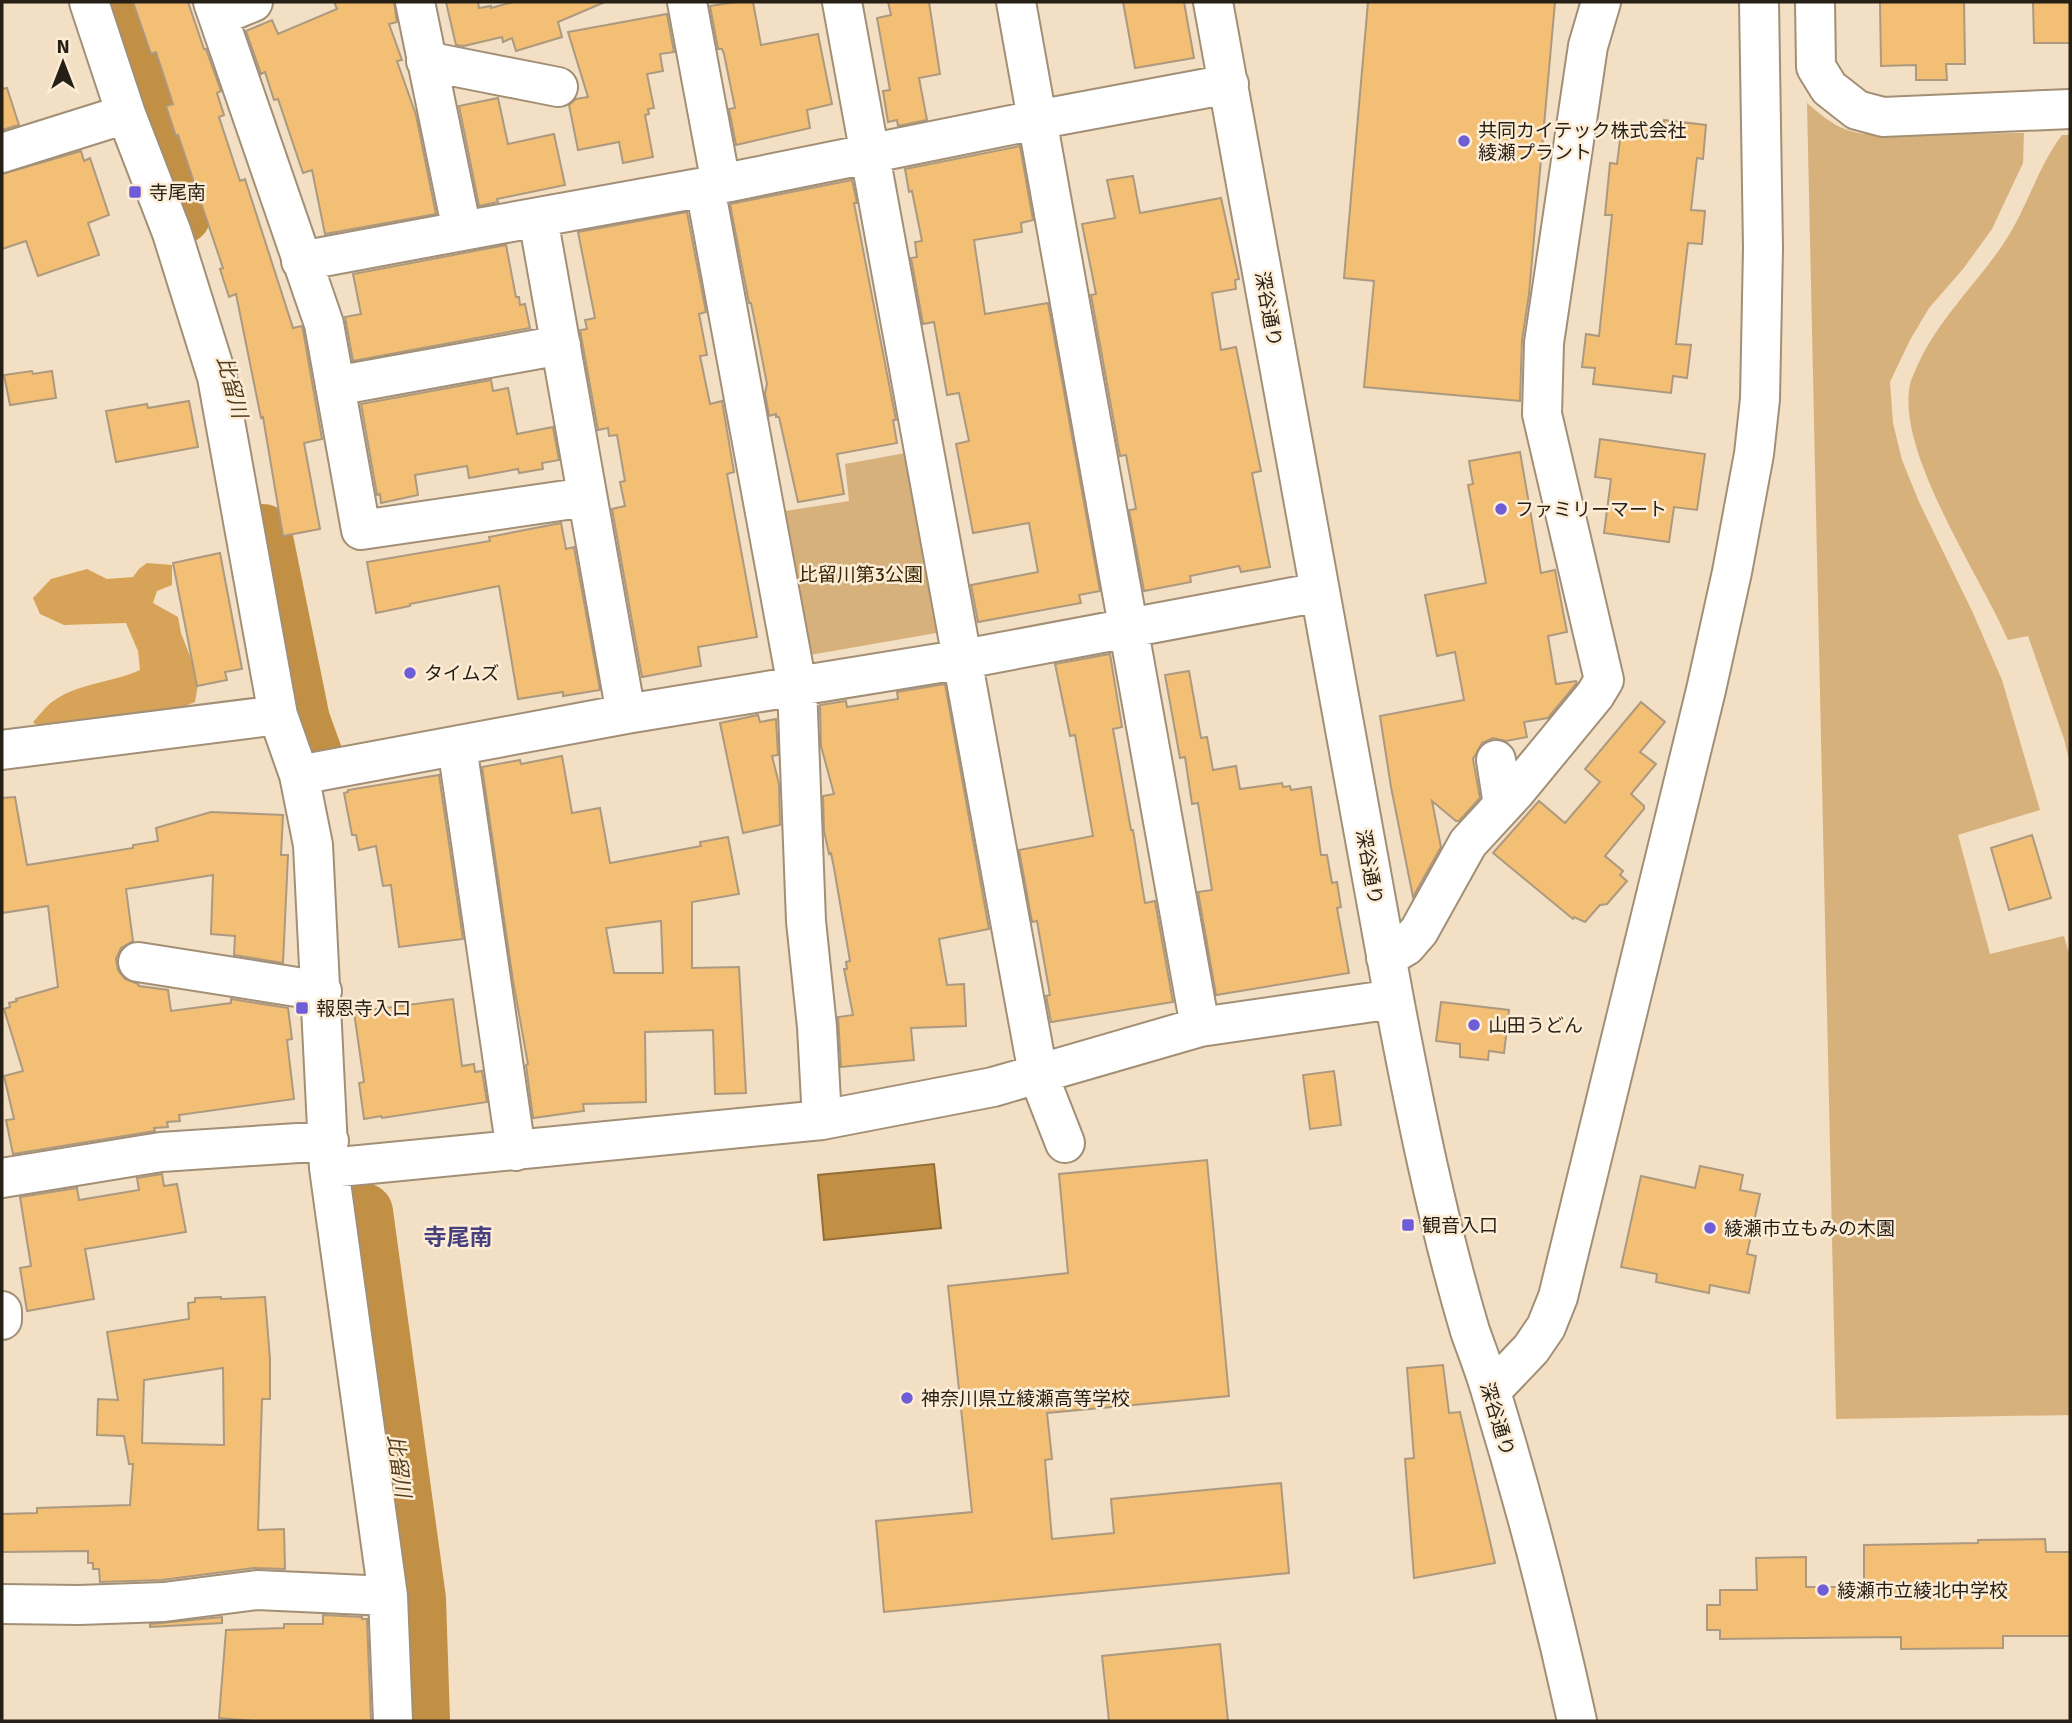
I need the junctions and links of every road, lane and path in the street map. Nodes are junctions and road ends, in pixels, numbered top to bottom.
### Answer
1 (89, 2) edge
2 (253, 2) edge
3 (415, 2) edge
4 (687, 2) edge
5 (842, 2) edge
6 (1016, 2) edge
7 (1213, 2) edge
8 (1601, 2) edge
9 (1759, 2) edge
10 (1815, 2) edge
11 (216, 9) edge
12 (426, 61) junction
13 (1229, 84) junction
14 (558, 87) dead end
15 (2070, 109) edge
16 (126, 114) junction
17 (1037, 120) junction
18 (2, 153) edge
19 (871, 153) junction
20 (713, 186) junction
21 (538, 218) junction
22 (462, 231) junction
23 (301, 261) junction
24 (561, 345) junction
25 (335, 386) junction
26 (587, 496) junction
27 (1320, 592) junction
28 (1128, 627) junction
29 (964, 659) junction
30 (797, 686) junction
31 (626, 714) junction
32 (278, 715) junction
33 (457, 746) junction
34 (2, 750) edge
35 (1496, 760) dead end
36 (299, 775) junction
37 (1503, 805) junction
38 (1386, 958) junction
39 (138, 962) dead end
40 (322, 991) junction
41 (1394, 999) junction
42 (1200, 1027) junction
43 (1038, 1074) junction
44 (822, 1120) junction
45 (1065, 1143) dead end
46 (516, 1151) junction
47 (329, 1155) junction
48 (2, 1178) edge
49 (2, 1311) edge
50 (2, 1320) edge
51 (1491, 1391) junction
52 (388, 1596) junction
53 (2, 1604) edge
54 (393, 1721) edge
55 (1577, 1721) edge

1 - 16 street
2 - 11 street
3 - 12 street
4 - 20 street
5 - 19 street
6 - 17 street
7 - 13 street, 深谷通り
8 - 37 street
9 - 51 street
10 - 15 street
11 - 23 street
12 - 14 street
12 - 22 street
13 - 17 street
13 - 27 street, 深谷通り
16 - 18 street
16 - 32 street
17 - 19 street
17 - 28 street
19 - 20 street
19 - 29 street
20 - 21 street
20 - 30 street
21 - 22 street
21 - 24 street
22 - 23 street
23 - 25 street
24 - 25 street
24 - 26 street
25 - 26 street
26 - 31 street
27 - 28 street
27 - 38 street, 深谷通り
28 - 29 street
28 - 42 street
29 - 30 street
29 - 43 street
30 - 31 street
30 - 44 street
31 - 33 street
32 - 34 street
32 - 36 street
33 - 36 street
33 - 46 street
35 - 37 street
36 - 40 street
37 - 38 street
38 - 41 street, 深谷通り
39 - 40 street
40 - 47 street
41 - 42 street
41 - 51 street, 深谷通り
42 - 43 street
43 - 44 street
43 - 45 street
44 - 46 street
46 - 47 street
47 - 48 street
47 - 52 street
49 - 50 street
51 - 55 street, 深谷通り
52 - 53 street
52 - 54 street

